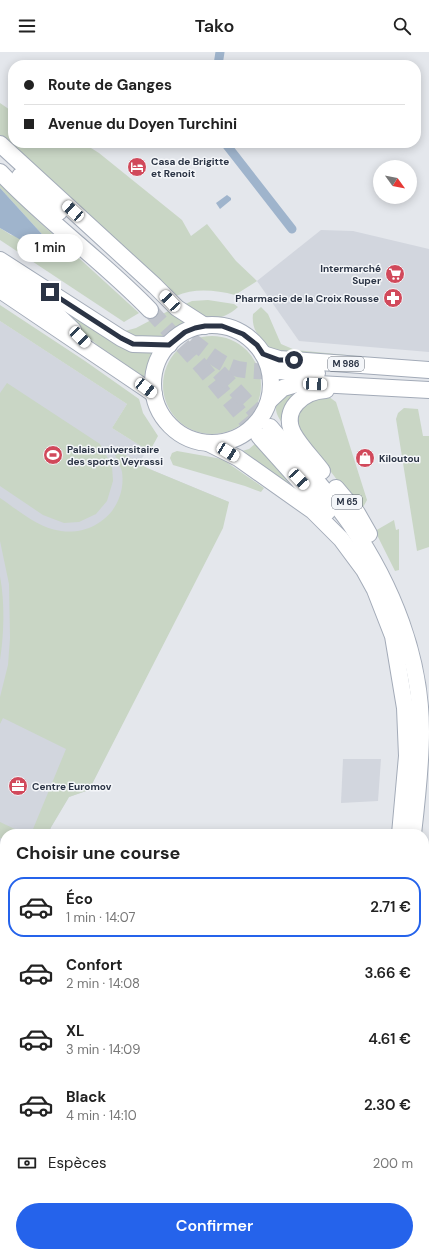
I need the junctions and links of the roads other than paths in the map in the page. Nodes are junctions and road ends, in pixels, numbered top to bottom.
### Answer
1 (0, 144) edge
2 (0, 155) edge
3 (0, 172) edge
4 (0, 260) edge
5 (0, 275) edge
6 (0, 290) edge
7 (205, 326) junction
8 (169, 345) junction
9 (263, 354) junction
10 (98, 356) junction
11 (429, 370) edge
12 (278, 371) tunnel mouth
13 (429, 377) edge
14 (378, 388) junction
15 (429, 390) edge
16 (154, 394) junction
17 (269, 402) junction
18 (208, 443) junction
19 (322, 471) junction
20 (364, 570) junction
21 (401, 617) junction
22 (400, 829) edge
23 (414, 829) edge

1 - 7 main road
2 - 3 main road
4 - 8 main road
5 - 10 main road
6 - 10 main road
7 - 8 main road
7 - 9 main road
8 - 16 main road
9 - 11 main road, M 986
9 - 17 main road
10 - 16 main road
12 - 13 main road
14 - 15 main road, M 986
14 - 17 main road, M 986
14 - 19 main road, M 65
16 - 18 main road
17 - 18 main road
17 - 19 main road, M 65
18 - 20 main road, M 65
19 - 21 main road, M 65
20 - 21 main road, M 65
20 - 22 main road, M 65
21 - 23 main road, M 65

